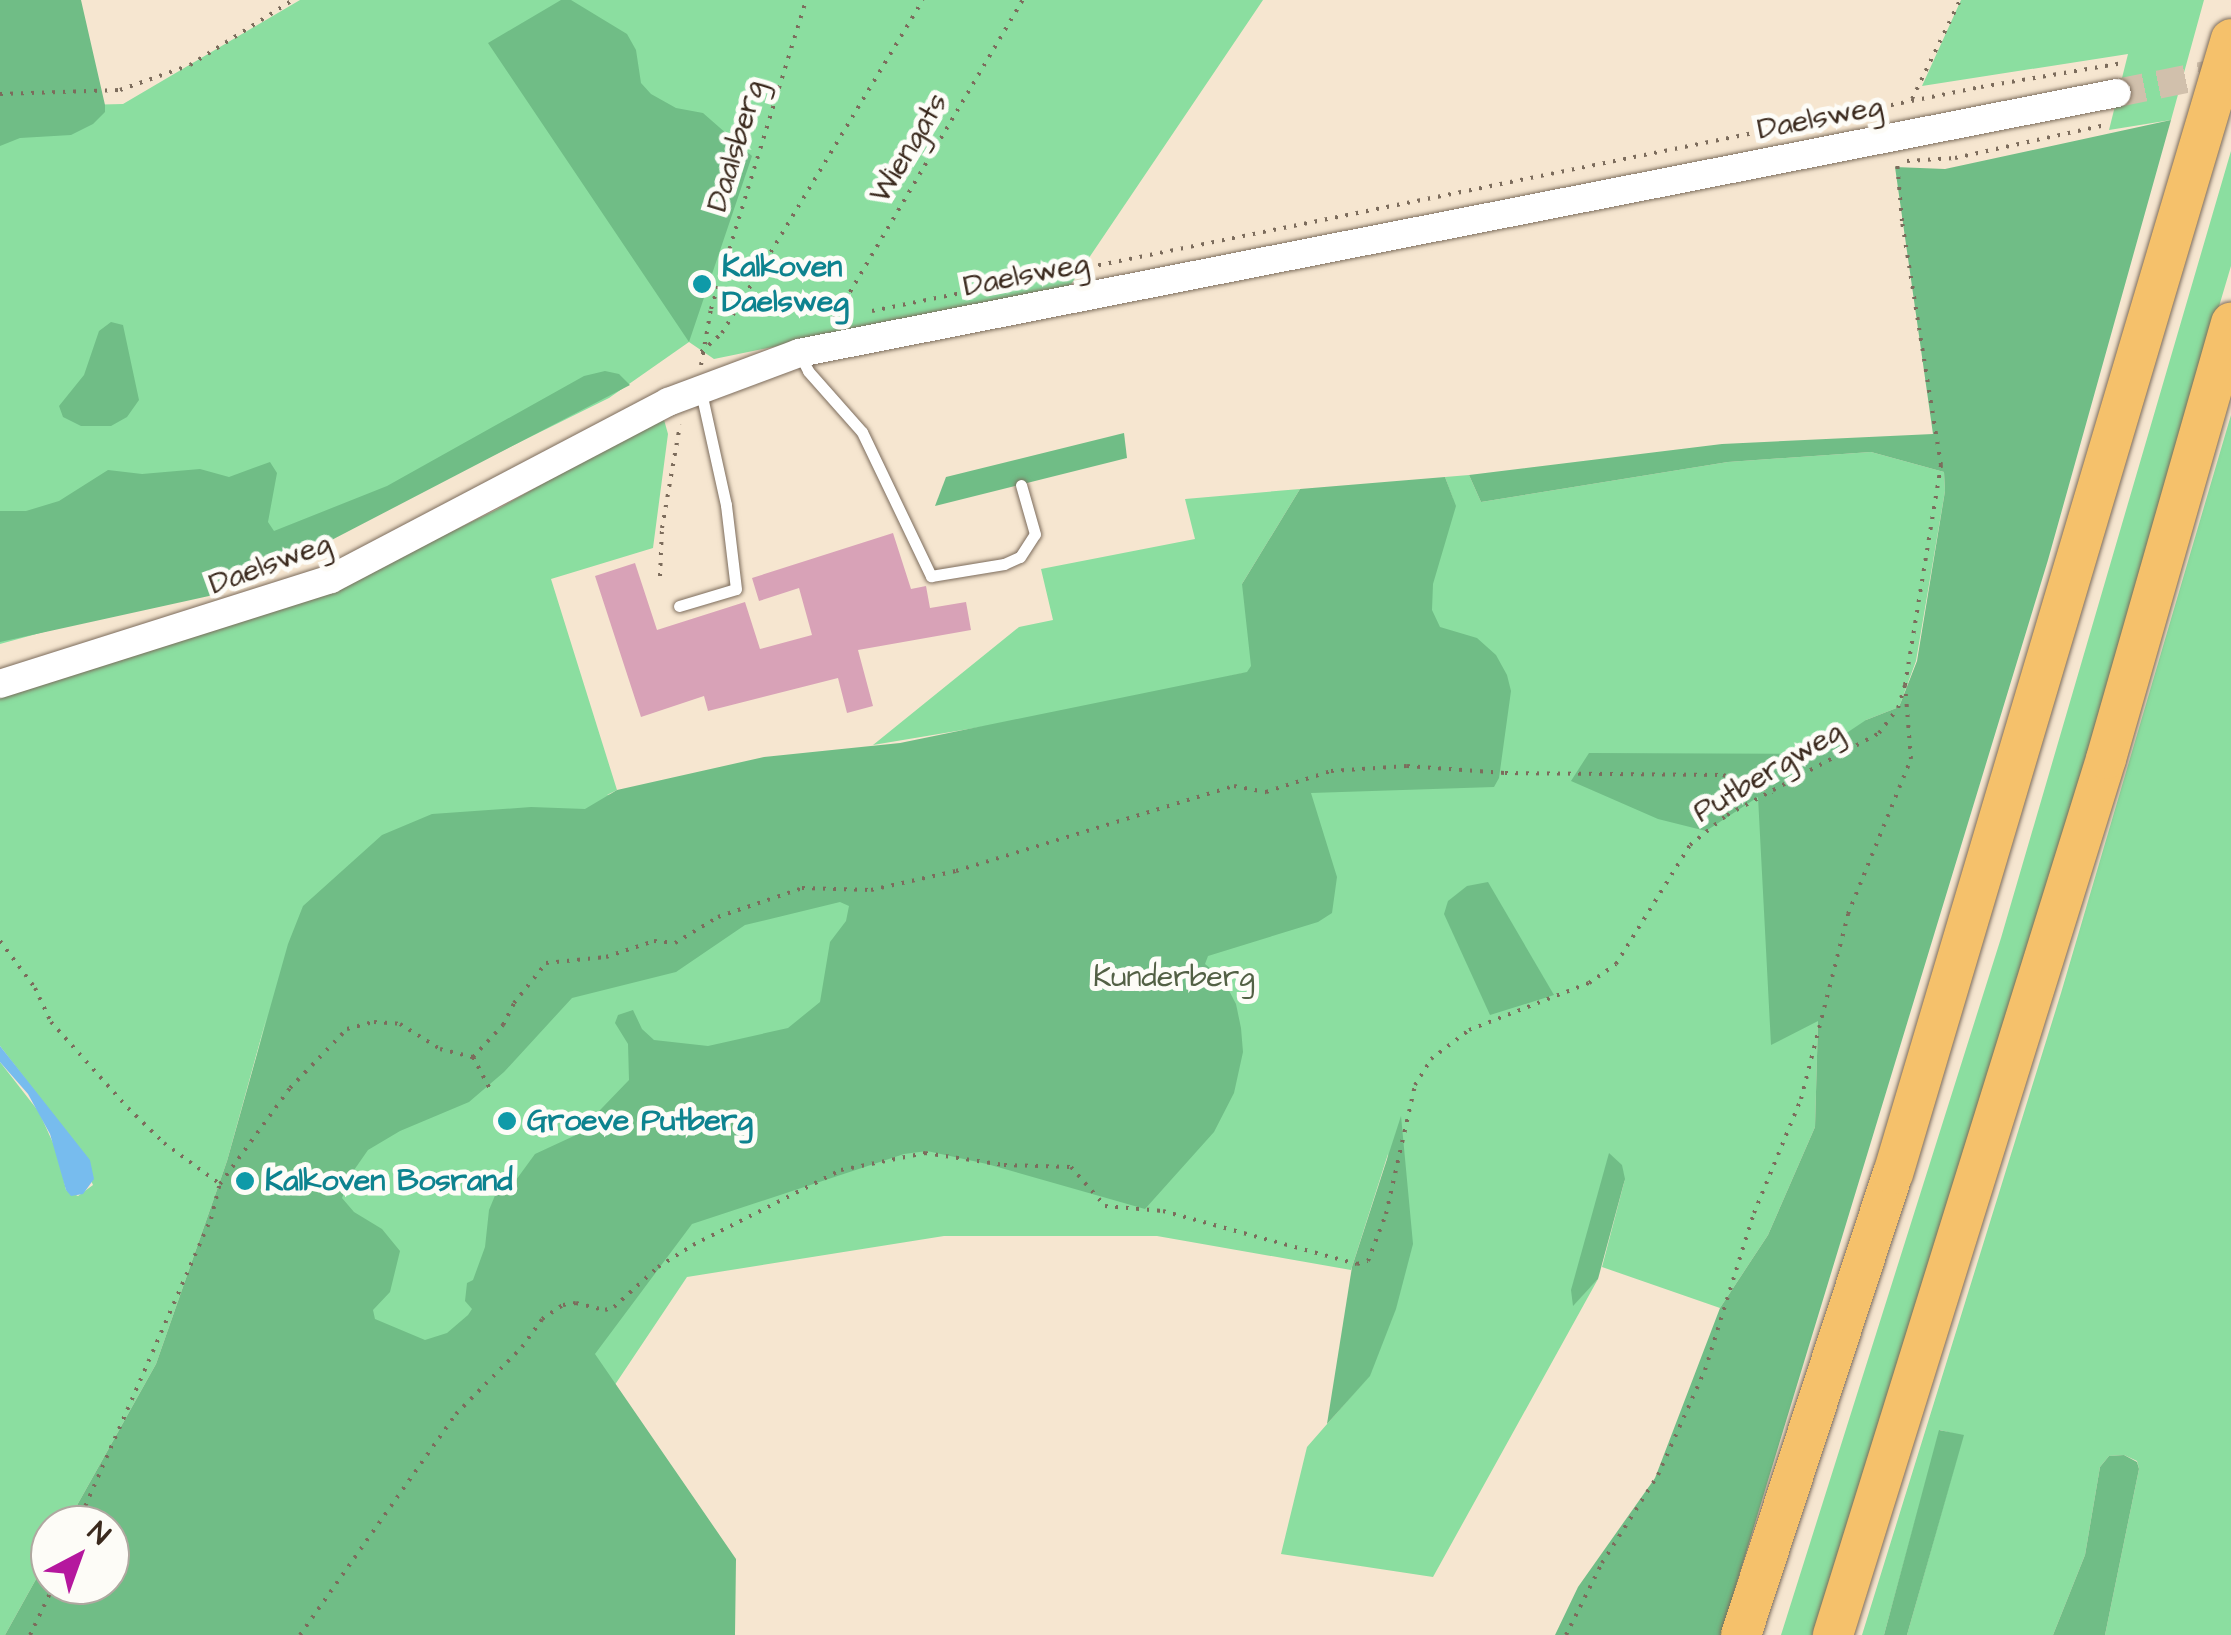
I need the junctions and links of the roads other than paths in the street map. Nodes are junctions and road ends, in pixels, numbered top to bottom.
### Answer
1 (2231, 39) edge
2 (2116, 93) tunnel mouth
3 (2231, 323) edge
4 (800, 353) junction
5 (697, 380) junction
6 (1021, 485) dead end
7 (679, 606) dead end
8 (0, 684) edge
9 (1740, 1635) edge
10 (1833, 1635) edge

1 - 9 highway
2 - 4 street, Daelsweg
3 - 10 highway
4 - 5 street, Daelsweg
4 - 6 lane
5 - 7 lane
5 - 8 street, Daelsweg

